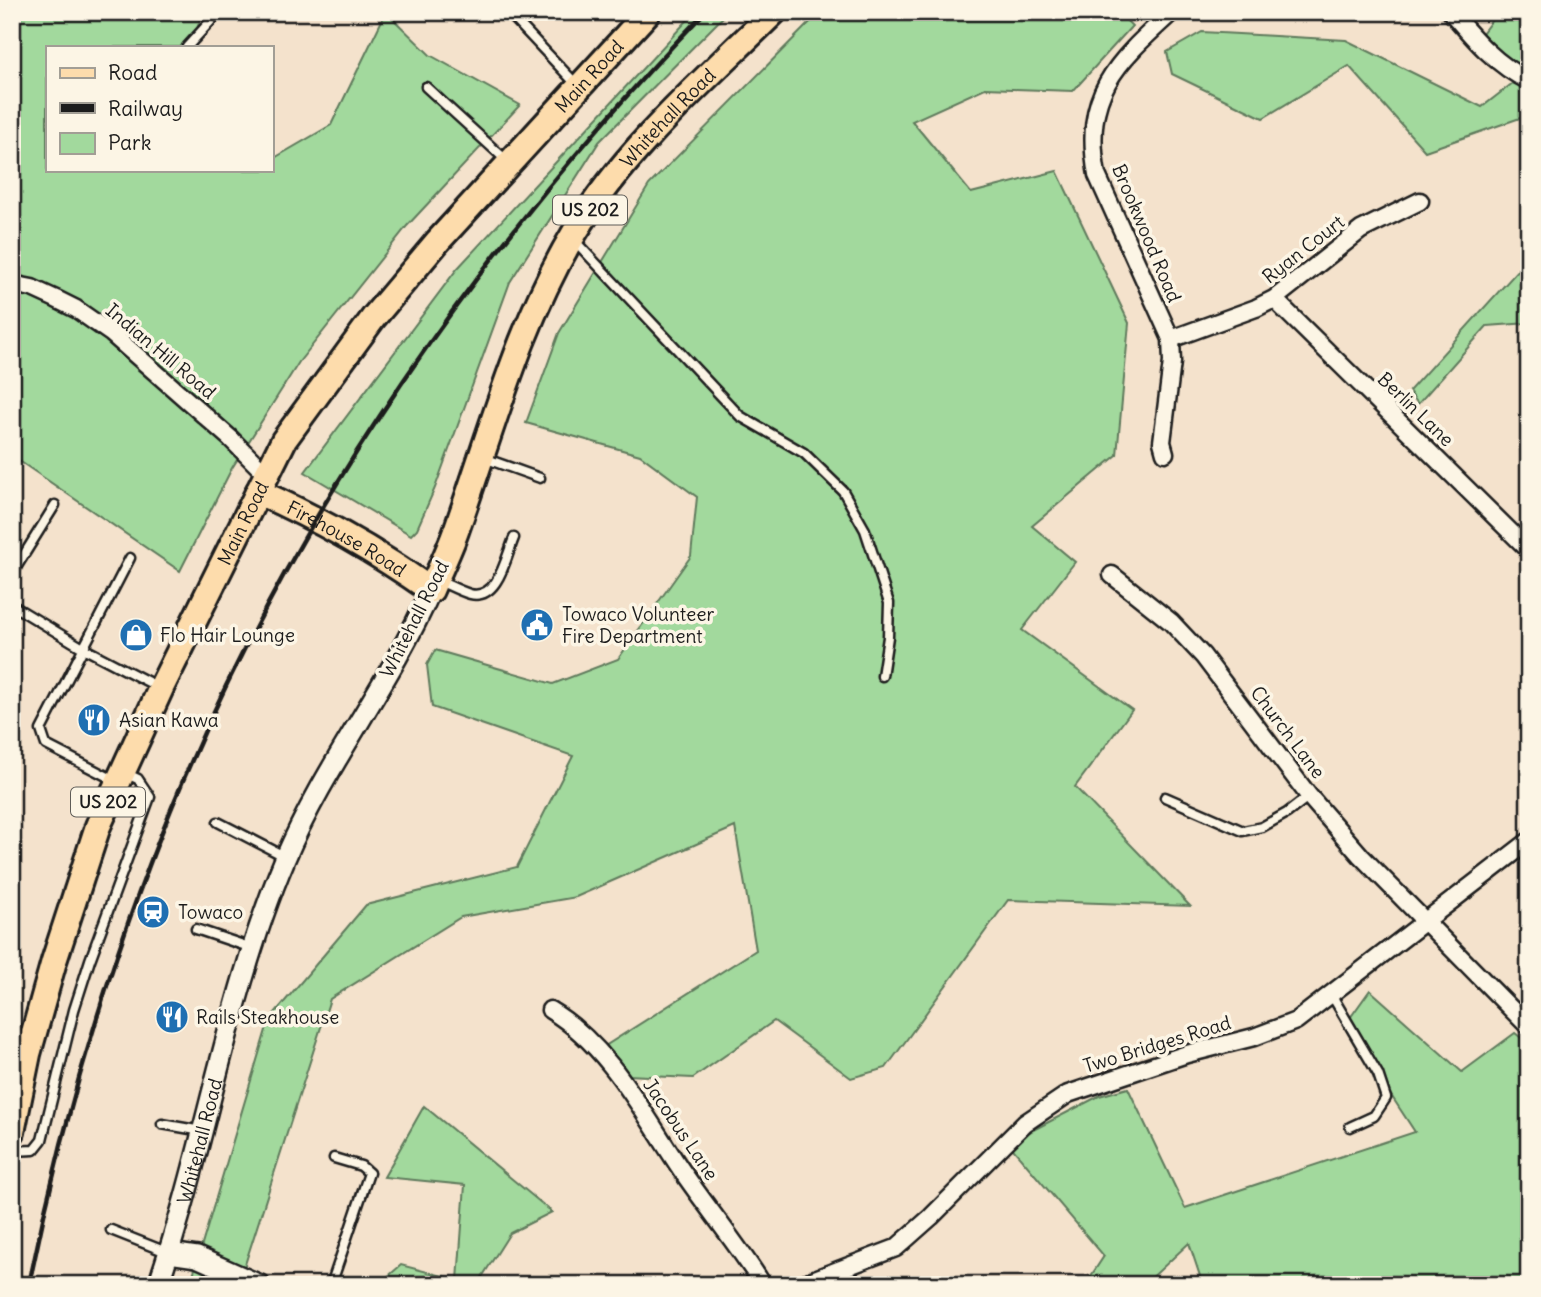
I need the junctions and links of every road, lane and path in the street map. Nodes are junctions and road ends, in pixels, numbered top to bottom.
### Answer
1 (219, 12) edge
2 (508, 12) edge
3 (648, 12) edge
4 (774, 12) edge
5 (1172, 12) edge
6 (1451, 12) edge
7 (188, 46) edge
8 (1529, 81) edge
9 (426, 88) dead end
10 (579, 88) junction
11 (509, 162) junction
12 (1420, 201) dead end
13 (572, 237) junction
14 (12, 284) edge
15 (1273, 299) junction
16 (1171, 339) junction
17 (1165, 453) dead end
18 (481, 457) junction
19 (540, 478) dead end
20 (262, 483) junction
21 (55, 505) dead end
22 (514, 538) dead end
23 (1529, 550) edge
24 (130, 558) dead end
25 (12, 573) edge
26 (1112, 575) dead end
27 (434, 585) junction
28 (12, 605) edge
29 (83, 649) junction
30 (882, 676) dead end
31 (161, 688) junction
32 (119, 776) junction
33 (1309, 796) junction
34 (1165, 797) dead end
35 (218, 822) dead end
36 (1529, 841) edge
37 (286, 857) junction
38 (1424, 922) junction
39 (196, 929) dead end
40 (252, 948) junction
41 (1331, 994) junction
42 (550, 1010) dead end
43 (1529, 1027) edge
44 (18, 1068) edge
45 (162, 1124) dead end
46 (1350, 1127) dead end
47 (12, 1132) edge
48 (202, 1132) junction
49 (12, 1151) edge
50 (334, 1158) dead end
51 (111, 1230) dead end
52 (169, 1253) junction
53 (831, 1273) junction
54 (158, 1285) edge
55 (260, 1285) edge
56 (331, 1285) edge
57 (763, 1285) edge
58 (799, 1285) edge
59 (844, 1285) edge

1 - 7 lane
2 - 10 lane
3 - 10 main road, Main Road
4 - 13 main road, Whitehall Road / US 202
5 - 16 street, Brookwood Road
6 - 8 street
9 - 11 lane
10 - 11 main road, Main Road
11 - 20 main road, Main Road
12 - 15 street, Ryan Court
13 - 18 main road, Whitehall Road / US 202
13 - 30 lane
14 - 20 street, Indian Hill Road
15 - 16 street, Ryan Court
15 - 23 street, Berlin Lane
16 - 17 street, Brookwood Road
18 - 19 lane
18 - 27 main road, Whitehall Road / US 202
20 - 27 main road, Firehouse Road
20 - 31 main road, Main Road / US 202
21 - 25 lane
22 - 27 lane
24 - 29 lane
26 - 33 street, Church Lane
27 - 37 street, Whitehall Road
28 - 29 lane
29 - 31 lane
29 - 32 lane
31 - 32 main road, Main Road / US 202
32 - 44 main road, Main Road / US 202
32 - 49 lane
33 - 34 lane
33 - 38 street, Church Lane
35 - 37 lane
36 - 38 street, Two Bridges Road
37 - 40 street, Whitehall Road
38 - 41 street, Two Bridges Road
38 - 43 street, Church Lane
39 - 40 lane
40 - 48 street, Whitehall Road
41 - 46 lane
41 - 53 street, Two Bridges Road
42 - 57 street, Jacobus Lane
44 - 47 main road, Main Road / US 202
45 - 48 lane
48 - 52 street, Whitehall Road
50 - 56 lane
51 - 52 lane
52 - 54 street, Whitehall Road
52 - 55 street
53 - 58 street, Two Bridges Road
53 - 59 lane

